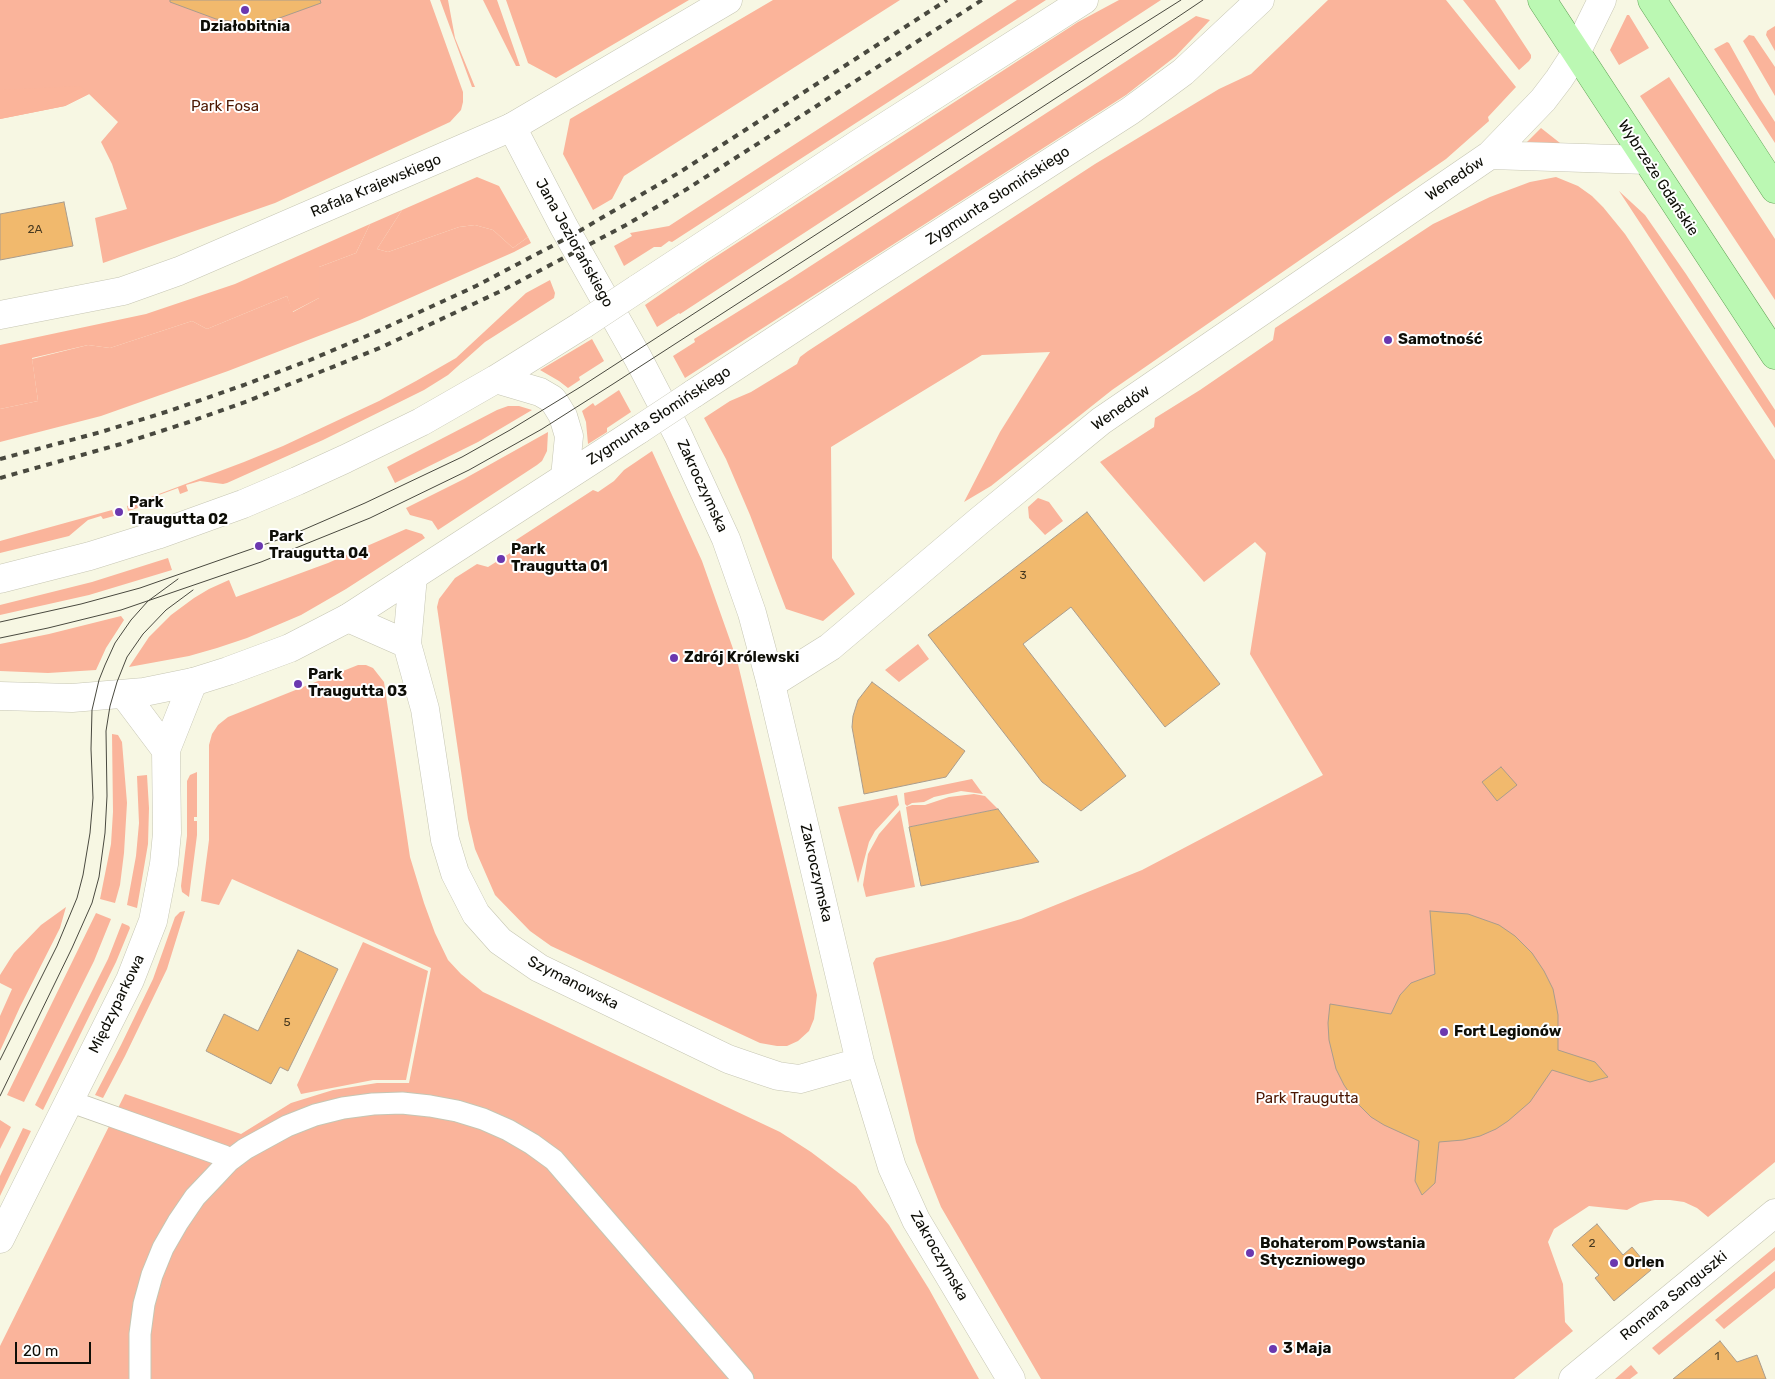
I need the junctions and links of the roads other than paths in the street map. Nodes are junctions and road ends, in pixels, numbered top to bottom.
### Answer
1 (728, 0) edge
2 (1084, 0) edge
3 (1260, 0) edge
4 (1542, 0) edge
5 (1602, 0) edge
6 (1652, 0) edge
7 (1576, 53) junction
8 (512, 127) junction
9 (1490, 156) junction
10 (1647, 160) junction
11 (1775, 189) edge
12 (0, 315) edge
13 (1775, 355) edge
14 (638, 358) joint
15 (496, 379) junction
16 (565, 477) junction
17 (413, 576) junction
18 (0, 579) edge
19 (348, 618) junction
20 (407, 644) junction
21 (193, 682) junction
22 (771, 684) junction
23 (124, 694) junction
24 (0, 696) edge
25 (166, 750) junction
26 (860, 1062) junction
27 (69, 1101) junction
28 (229, 1161) junction
29 (1775, 1213) edge
30 (0, 1239) edge
31 (140, 1379) edge
32 (743, 1379) edge
33 (1011, 1379) edge
34 (1573, 1379) edge

1 - 8 street, Rafała Krajewskiego
2 - 15 street, bridge
3 - 16 street, Zygmunta Słomińskiego, bridge
4 - 7 main road, Wybrzeże Gdańskie
5 - 7 street, Wenedów
6 - 11 main road
7 - 9 street, Wenedów
7 - 10 main road, Wybrzeże Gdańskie
8 - 12 street, Rafała Krajewskiego
8 - 14 street, Jana Jeziorańskiego
9 - 10 street, Wenedów
9 - 22 street, Wenedów
10 - 13 main road, Wybrzeże Gdańskie
14 - 22 street, Zakroczymska
15 - 16 street
15 - 18 street
16 - 17 street, Zygmunta Słomińskiego
17 - 19 street, Zygmunta Słomińskiego
17 - 20 street, Szymanowska
19 - 20 street
19 - 21 street, Zygmunta Słomińskiego
20 - 26 street, Szymanowska
21 - 23 street, Zygmunta Słomińskiego
21 - 25 street, Międzyparkowa
22 - 26 street, Zakroczymska
23 - 24 street, Zygmunta Słomińskiego
23 - 25 street
25 - 27 street, Międzyparkowa
26 - 33 street, Zakroczymska
27 - 28 street
27 - 30 street, Międzyparkowa
28 - 31 street
28 - 32 street
29 - 34 street, Romana Sanguszki

